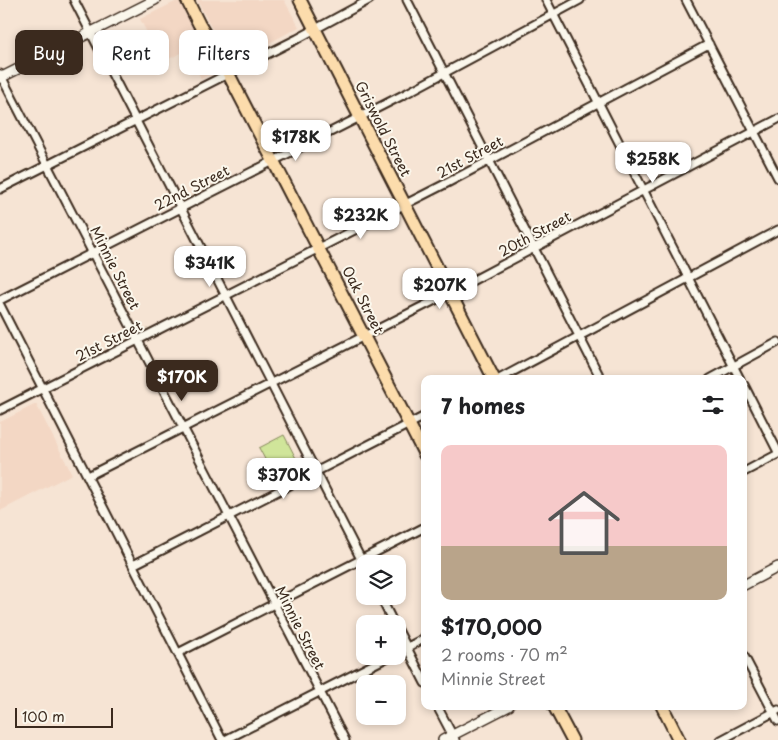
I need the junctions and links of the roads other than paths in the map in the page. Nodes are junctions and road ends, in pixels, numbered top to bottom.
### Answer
1 (74, 0) edge
2 (154, 0) edge
3 (188, 0) edge
4 (300, 0) edge
5 (369, 0) edge
6 (407, 0) edge
7 (546, 0) edge
8 (580, 0) edge
9 (686, 0) edge
10 (554, 14) junction
11 (315, 29) junction
12 (203, 30) edge
13 (90, 33) junction
14 (709, 44) junction
15 (268, 53) edge
16 (444, 72) junction
17 (224, 75) edge
18 (229, 75) edge
19 (1, 76) edge
20 (598, 102) junction
21 (360, 117) junction
22 (778, 119) edge
23 (135, 120) junction
24 (754, 132) junction
25 (274, 161) junction
26 (490, 161) junction
27 (48, 165) junction
28 (778, 178) edge
29 (0, 189) edge
30 (644, 190) junction
31 (404, 205) junction
32 (181, 208) junction
33 (778, 230) edge
34 (320, 248) junction
35 (535, 248) junction
36 (93, 253) junction
37 (689, 278) junction
38 (450, 292) junction
39 (226, 296) junction
40 (0, 300) edge
41 (0, 305) edge
42 (364, 336) junction
43 (579, 336) junction
44 (138, 341) junction
45 (778, 342) edge
46 (734, 366) junction
47 (492, 375) edge
48 (506, 375) edge
49 (599, 375) edge
50 (717, 375) edge
51 (738, 375) edge
52 (271, 384) junction
53 (43, 389) junction
54 (747, 392) edge
55 (0, 410) edge
56 (421, 418) edge
57 (409, 425) junction
58 (184, 428) junction
59 (421, 448) edge
60 (778, 453) edge
61 (747, 470) edge
62 (316, 472) junction
63 (88, 476) junction
64 (229, 516) junction
65 (421, 529) edge
66 (359, 555) edge
67 (369, 555) edge
68 (356, 562) edge
69 (133, 565) junction
70 (778, 567) edge
71 (747, 583) edge
72 (274, 604) junction
73 (421, 640) edge
74 (407, 648) joint
75 (178, 653) junction
76 (747, 661) edge
77 (372, 665) edge
78 (421, 675) edge
79 (320, 692) junction
80 (439, 710) edge
81 (502, 710) edge
82 (556, 710) edge
83 (664, 710) edge
84 (776, 711) edge
85 (778, 721) edge
86 (453, 738) edge
87 (223, 740) edge
88 (345, 740) edge
89 (444, 740) edge
90 (572, 740) edge
91 (679, 740) edge
92 (721, 740) edge

1 - 13 street
2 - 13 street
3 - 12 main road, Oak Street
4 - 11 main road, Griswold Street
5 - 11 street
6 - 16 street
7 - 10 street
8 - 10 street, 22nd Street
9 - 14 street
10 - 16 street, 22nd Street
10 - 20 street
11 - 15 street
11 - 21 main road, Griswold Street
13 - 19 street
13 - 23 street
14 - 20 street, 21st Street
14 - 24 street
16 - 21 street, 22nd Street
16 - 26 street
17 - 23 street
18 - 25 main road, Oak Street
19 - 27 street, Minnie Street
20 - 26 street, 21st Street
20 - 30 street
21 - 25 street, 22nd Street
21 - 31 main road, Griswold Street
22 - 24 street, 20th Street
23 - 27 street
23 - 32 street
24 - 28 street
24 - 30 street, 20th Street
25 - 32 street, 22nd Street
25 - 34 main road, Oak Street
26 - 31 street, 21st Street
26 - 35 street
27 - 29 street
27 - 36 street, Minnie Street
30 - 35 street, 20th Street
30 - 37 street
31 - 34 street, 21st Street
31 - 38 main road, Griswold Street
32 - 36 street, 22nd Street
32 - 39 street
33 - 37 street
34 - 39 street, 21st Street
34 - 42 main road, Oak Street
35 - 38 street, 20th Street
35 - 43 street
36 - 40 street, 22nd Street
36 - 44 street, Minnie Street
37 - 43 street
37 - 46 street
38 - 42 street, 20th Street
38 - 47 main road, Griswold Street
39 - 44 street, 21st Street
39 - 52 street
41 - 53 street
42 - 52 street, 20th Street
42 - 57 main road, Oak Street
43 - 48 street
43 - 49 street
44 - 53 street, 21st Street
44 - 58 street, Minnie Street
45 - 46 street
46 - 50 street
46 - 51 street
52 - 58 street, 20th Street
52 - 62 street
53 - 55 street, 21st Street
53 - 63 street
54 - 60 street
56 - 57 street
57 - 59 main road, Oak Street
57 - 62 street
58 - 63 street, 20th Street
58 - 64 street, Minnie Street
60 - 61 street
62 - 64 street
62 - 66 street
63 - 69 street
64 - 69 street
64 - 72 street, Minnie Street
65 - 67 street
68 - 72 street
69 - 75 street
70 - 71 street
72 - 75 street
72 - 79 street, Minnie Street
73 - 74 street
74 - 78 street
75 - 87 street
76 - 84 street
77 - 79 street
79 - 87 street
79 - 88 street, Minnie Street
80 - 86 street
81 - 86 street
82 - 90 main road
83 - 91 main road
84 - 85 street
84 - 92 street
86 - 89 street

